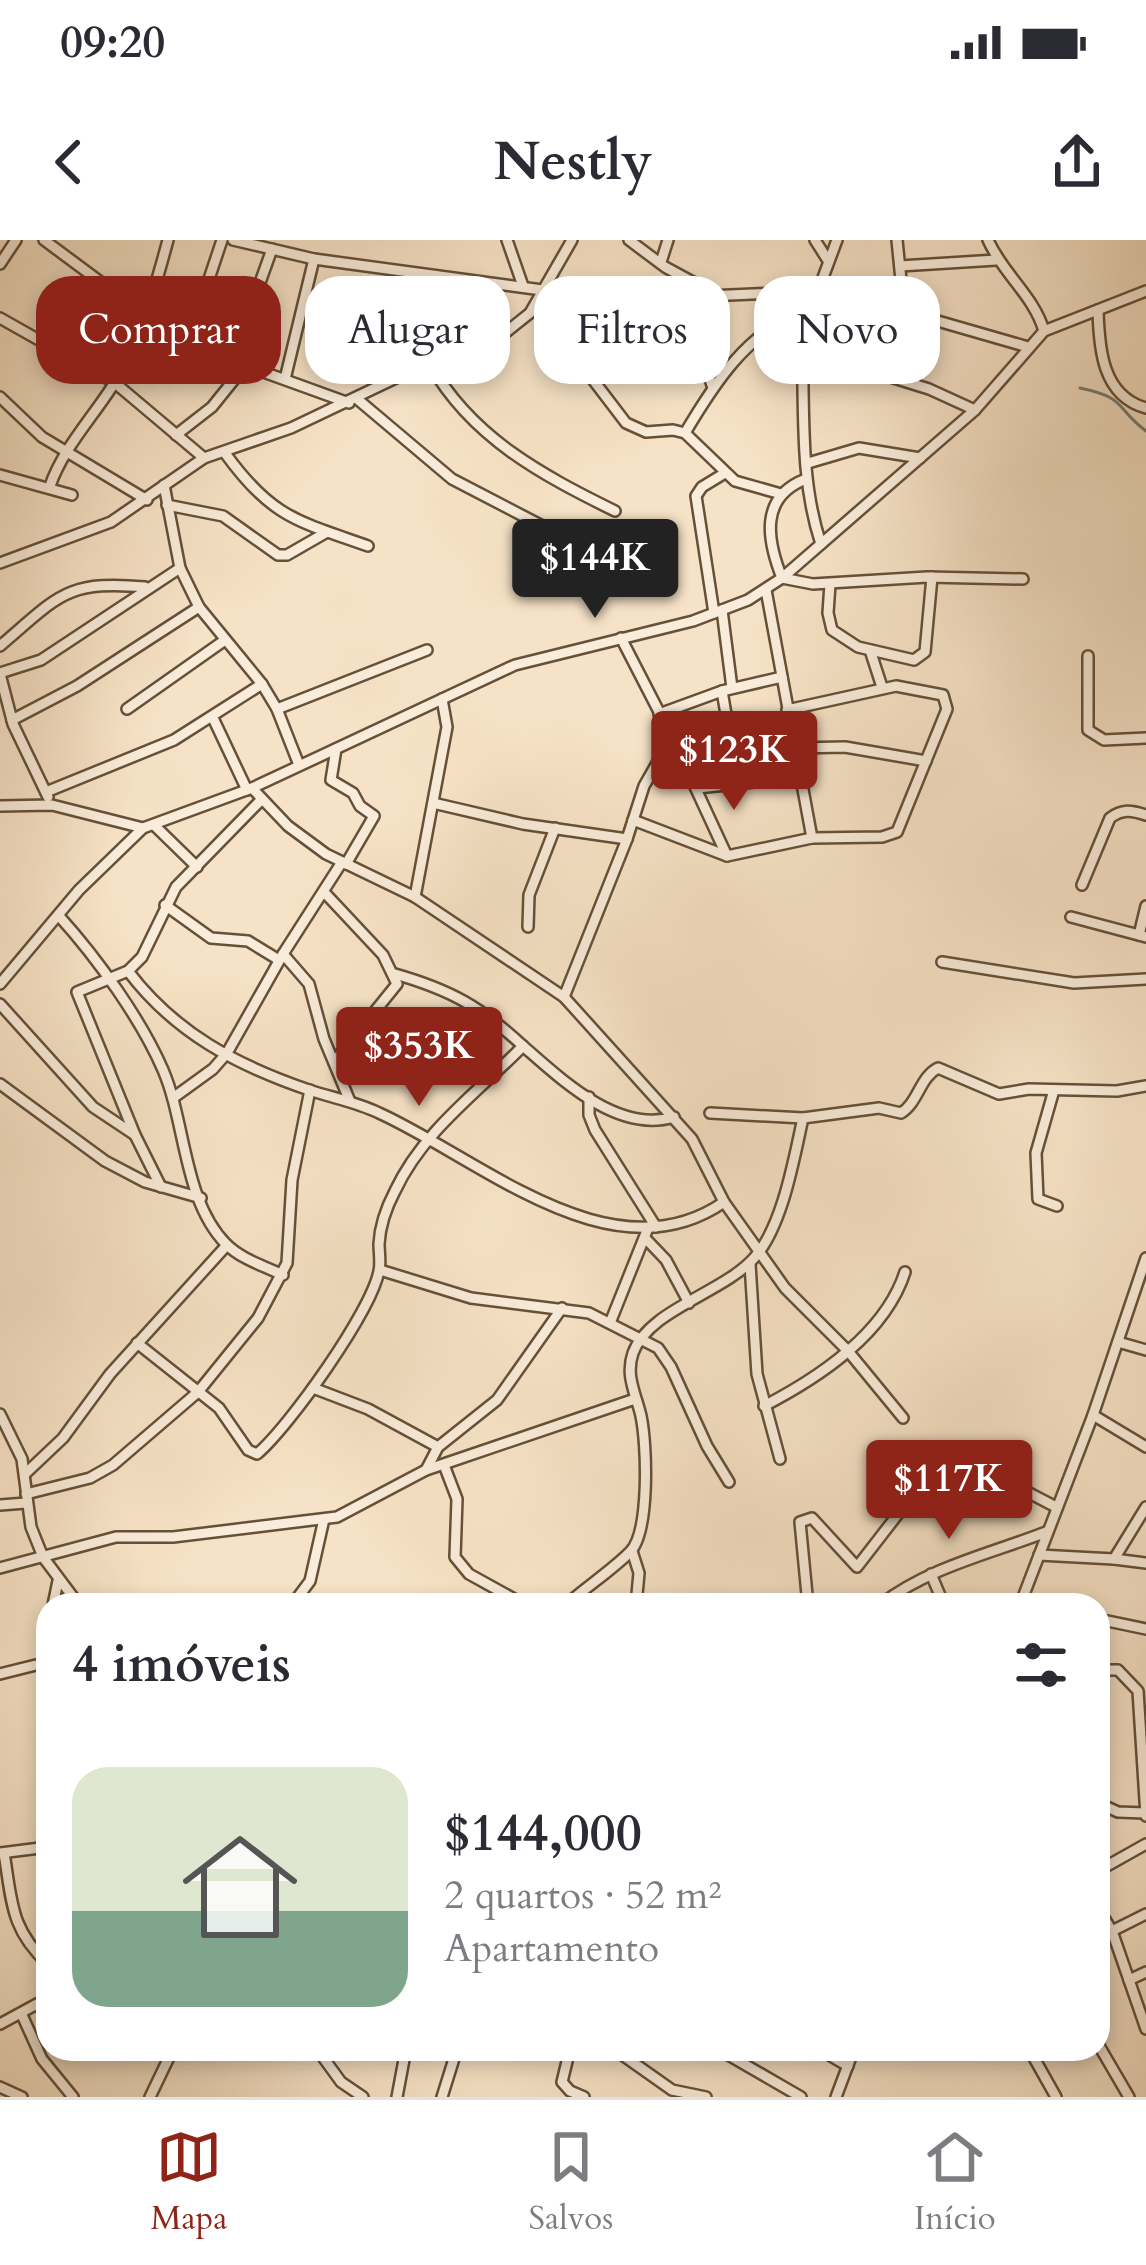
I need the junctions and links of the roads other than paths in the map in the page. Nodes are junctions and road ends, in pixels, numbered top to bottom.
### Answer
1 (16, 240) edge
2 (44, 240) edge
3 (168, 240) edge
4 (222, 240) edge
5 (233, 240) edge
6 (507, 240) edge
7 (572, 240) edge
8 (629, 240) edge
9 (668, 240) edge
10 (815, 240) edge
11 (837, 240) edge
12 (897, 240) edge
13 (988, 240) edge
14 (278, 247) edge
15 (314, 259) junction
16 (827, 259) junction
17 (996, 260) junction
18 (661, 262) junction
19 (0, 264) edge
20 (900, 266) junction
21 (92, 276) edge
22 (157, 276) edge
23 (210, 276) edge
24 (266, 276) edge
25 (556, 276) edge
26 (684, 276) edge
27 (822, 276) edge
28 (899, 276) edge
29 (523, 286) junction
30 (534, 288) edge
31 (1146, 291) edge
32 (534, 309) edge
33 (1096, 310) junction
34 (0, 318) edge
35 (940, 321) edge
36 (1047, 329) junction
37 (510, 331) edge
38 (36, 338) edge
39 (754, 341) edge
40 (1028, 347) junction
41 (281, 378) edge
42 (285, 379) junction
43 (114, 384) edge
44 (116, 384) edge
45 (231, 384) edge
46 (382, 384) edge
47 (444, 384) edge
48 (596, 384) edge
49 (712, 384) edge
50 (803, 384) edge
51 (913, 384) edge
52 (713, 388) junction
53 (0, 397) edge
54 (352, 400) junction
55 (1146, 408) edge
56 (975, 410) junction
57 (686, 433) junction
58 (176, 435) junction
59 (68, 451) junction
60 (225, 453) junction
61 (204, 458) junction
62 (921, 458) junction
63 (808, 463) junction
64 (725, 473) junction
65 (0, 475) edge
66 (806, 479) junction
67 (164, 485) junction
68 (50, 486) junction
69 (781, 494) junction
70 (72, 495) dead end
71 (147, 500) junction
72 (167, 506) junction
73 (615, 511) dead end
74 (327, 532) junction
75 (554, 532) dead end
76 (821, 544) junction
77 (368, 546) dead end
78 (0, 563) edge
79 (180, 568) junction
80 (932, 577) junction
81 (782, 578) junction
82 (1024, 579) dead end
83 (830, 584) junction
84 (146, 587) junction
85 (766, 590) junction
86 (199, 607) junction
87 (718, 612) junction
88 (621, 638) junction
89 (225, 640) junction
90 (0, 646) edge
91 (428, 650) dead end
92 (870, 650) junction
93 (1088, 656) dead end
94 (0, 673) edge
95 (782, 676) junction
96 (262, 684) junction
97 (882, 687) junction
98 (727, 690) junction
99 (442, 699) junction
100 (127, 709) dead end
101 (277, 709) junction
102 (788, 710) junction
103 (659, 714) junction
104 (213, 718) junction
105 (12, 719) junction
106 (672, 737) junction
107 (1146, 738) edge
108 (796, 748) junction
109 (336, 749) junction
110 (926, 761) junction
111 (299, 765) junction
112 (801, 777) junction
113 (738, 784) junction
114 (698, 788) junction
115 (250, 789) junction
116 (46, 792) junction
117 (262, 799) junction
118 (433, 803) junction
119 (52, 805) junction
120 (1, 806) edge
121 (1146, 814) edge
122 (633, 820) junction
123 (0, 821) edge
124 (149, 827) junction
125 (555, 829) junction
126 (812, 838) junction
127 (627, 839) junction
128 (728, 856) junction
129 (344, 863) junction
130 (197, 867) junction
131 (1082, 885) dead end
132 (324, 892) junction
133 (415, 897) junction
134 (165, 905) junction
135 (1146, 906) edge
136 (59, 916) junction
137 (1071, 917) dead end
138 (528, 927) dead end
139 (1143, 936) edge
140 (281, 957) junction
141 (942, 962) dead end
142 (128, 970) junction
143 (395, 974) junction
144 (1146, 979) edge
145 (109, 980) junction
146 (0, 984) edge
147 (564, 998) junction
148 (0, 1004) edge
149 (523, 1046) junction
150 (227, 1053) junction
151 (334, 1062) junction
152 (1146, 1086) edge
153 (4, 1088) edge
154 (310, 1090) junction
155 (1054, 1090) junction
156 (589, 1096) junction
157 (173, 1098) junction
158 (350, 1100) junction
159 (0, 1102) edge
160 (710, 1113) dead end
161 (674, 1117) junction
162 (803, 1118) junction
163 (135, 1135) junction
164 (428, 1140) junction
165 (161, 1187) junction
166 (201, 1198) junction
167 (724, 1202) junction
168 (1057, 1206) dead end
169 (650, 1231) junction
170 (227, 1245) junction
171 (759, 1252) junction
172 (1146, 1258) edge
173 (750, 1262) junction
174 (380, 1270) junction
175 (905, 1272) dead end
176 (283, 1275) junction
177 (689, 1303) junction
178 (562, 1308) junction
179 (610, 1323) junction
180 (640, 1340) junction
181 (1118, 1342) junction
182 (137, 1343) junction
183 (1146, 1350) edge
184 (848, 1351) junction
185 (313, 1388) junction
186 (198, 1392) junction
187 (635, 1399) junction
188 (764, 1406) junction
189 (0, 1414) edge
190 (1093, 1415) junction
191 (903, 1418) dead end
192 (438, 1447) junction
193 (1146, 1448) edge
194 (949, 1450) dead end
195 (780, 1459) dead end
196 (445, 1465) junction
197 (426, 1470) junction
198 (25, 1474) junction
199 (729, 1482) dead end
200 (26, 1498) junction
201 (905, 1504) dead end
202 (0, 1505) edge
203 (1056, 1507) junction
204 (1146, 1507) edge
205 (324, 1519) junction
206 (1046, 1532) junction
207 (632, 1550) junction
208 (1039, 1555) junction
209 (43, 1557) junction
210 (1114, 1559) junction
211 (1146, 1563) edge
212 (0, 1568) edge
213 (931, 1574) junction
214 (58, 1582) junction
215 (56, 1593) edge
216 (68, 1593) edge
217 (302, 1593) edge
218 (503, 1593) edge
219 (580, 1593) edge
220 (638, 1593) edge
221 (807, 1593) edge
222 (902, 1593) edge
223 (939, 1593) edge
224 (1025, 1593) edge
225 (1110, 1622) edge
226 (1146, 1629) edge
227 (36, 1664) edge
228 (1110, 1670) edge
229 (0, 1674) edge
230 (1144, 1765) edge
231 (1110, 1808) edge
232 (1146, 1815) edge
233 (1146, 1844) edge
234 (36, 1849) edge
235 (2, 1853) edge
236 (1110, 1864) edge
237 (1146, 1914) edge
238 (1110, 1928) edge
239 (1112, 1931) junction
240 (36, 1953) edge
241 (1146, 1972) edge
242 (1129, 1980) junction
243 (36, 2006) edge
244 (22, 2015) junction
245 (0, 2024) edge
246 (1146, 2030) edge
247 (36, 2046) edge
248 (44, 2061) edge
249 (167, 2061) edge
250 (325, 2061) edge
251 (404, 2061) edge
252 (454, 2061) edge
253 (567, 2061) edge
254 (631, 2061) edge
255 (739, 2061) edge
256 (839, 2061) edge
257 (850, 2061) edge
258 (1036, 2061) edge
259 (1108, 2061) edge
260 (848, 2066) junction
261 (0, 2087) edge
262 (22, 2097) edge
263 (73, 2097) edge
264 (150, 2097) edge
265 (363, 2097) edge
266 (397, 2097) edge
267 (442, 2097) edge
268 (584, 2097) edge
269 (706, 2097) edge
270 (801, 2097) edge
271 (836, 2097) edge
272 (1056, 2097) edge
273 (1129, 2097) edge

1 - 19 street
2 - 21 street
3 - 22 street
4 - 23 street
5 - 14 street
6 - 29 street
7 - 25 street
8 - 18 street
9 - 18 street
10 - 16 street
11 - 16 street
12 - 20 street
13 - 17 street
14 - 15 street
14 - 24 street
15 - 29 street
15 - 42 street
16 - 27 street
17 - 20 street
17 - 36 street
18 - 26 street
20 - 28 street
29 - 30 street
31 - 33 street
32 - 37 street
33 - 36 street
33 - 55 street
34 - 38 street
35 - 40 street
36 - 40 street
39 - 52 street
40 - 56 street
41 - 42 street
42 - 54 street
43 - 59 street
44 - 58 street
45 - 58 street
46 - 54 street
47 - 73 street
48 - 57 street
49 - 52 street
50 - 63 street
51 - 56 street
52 - 57 street
53 - 59 street
54 - 60 street
54 - 75 street
56 - 62 street
57 - 64 street
58 - 61 street
59 - 68 street
59 - 71 street
60 - 61 street
60 - 74 street
61 - 67 street
62 - 63 street
62 - 76 street
63 - 66 street
64 - 69 street
64 - 87 street
65 - 68 street
66 - 69 street
66 - 76 street
67 - 71 street
67 - 72 street
68 - 70 street
69 - 81 street
71 - 78 street
72 - 74 street
72 - 79 street
74 - 77 street
76 - 81 street
79 - 84 street
79 - 86 street
80 - 82 street
80 - 83 street
80 - 92 street
81 - 83 street
81 - 85 street
83 - 92 street
84 - 90 street
84 - 94 street
85 - 87 street
85 - 95 street
86 - 89 street
86 - 105 street
87 - 88 street
87 - 98 street
88 - 99 street
88 - 103 street
89 - 96 street
89 - 100 street
91 - 101 street
92 - 97 street
93 - 107 street
94 - 105 street
95 - 98 street
95 - 102 street
96 - 101 street
96 - 104 street
97 - 102 street
97 - 110 street
98 - 103 street
98 - 113 street
99 - 109 street
99 - 118 street
101 - 111 street
102 - 108 street
103 - 106 street
104 - 115 street
104 - 116 street
105 - 116 street
106 - 114 street
106 - 122 street
108 - 110 street
108 - 112 street
109 - 111 street
109 - 129 street
110 - 126 street
111 - 115 street
112 - 113 street
112 - 126 street
113 - 114 street
114 - 128 street
115 - 117 street
115 - 124 street
116 - 119 street
117 - 129 street
117 - 130 street
118 - 125 street
118 - 133 street
119 - 120 street
119 - 124 street
120 - 123 street
121 - 131 street
122 - 127 street
122 - 128 street
124 - 130 street
124 - 136 street
125 - 127 street
125 - 138 street
126 - 128 street
127 - 147 street
129 - 132 street
129 - 133 street
130 - 134 street
132 - 140 street
132 - 143 street
133 - 147 street
134 - 140 street
134 - 142 street
135 - 139 street
136 - 145 street
136 - 146 street
137 - 139 street
140 - 150 street
140 - 151 street
141 - 144 street
142 - 145 street
142 - 150 street
143 - 149 street
143 - 151 street
145 - 157 street
145 - 163 street
147 - 161 street
148 - 163 street
149 - 156 street
149 - 164 street
150 - 154 street
150 - 157 street
151 - 158 street
152 - 155 street
153 - 159 street
153 - 165 street
154 - 158 street
154 - 176 street
155 - 162 street
155 - 168 street
156 - 161 street
156 - 169 street
157 - 166 street
158 - 164 street
160 - 162 street
161 - 167 street
162 - 171 street
163 - 165 street
164 - 169 street
164 - 174 street
165 - 166 street
166 - 170 street
167 - 169 street
167 - 171 street
169 - 177 street
169 - 179 street
170 - 176 street
170 - 182 street
171 - 173 street
171 - 184 street
172 - 181 street
173 - 177 street
173 - 188 street
174 - 178 street
174 - 185 street
175 - 184 street
176 - 186 street
177 - 180 street
178 - 179 street
178 - 192 street
179 - 180 street
180 - 187 street
180 - 199 street
181 - 183 street
181 - 190 street
182 - 186 street
182 - 198 street
184 - 188 street
184 - 191 street
185 - 186 street
185 - 192 street
186 - 200 street
187 - 196 street
187 - 207 street
188 - 195 street
189 - 198 street
190 - 193 street
190 - 203 street
192 - 197 street
194 - 203 street
196 - 197 street
196 - 218 street
197 - 205 street
198 - 200 street
200 - 202 street
200 - 209 street
201 - 221 street
203 - 206 street
204 - 210 street
205 - 209 street
205 - 217 street
206 - 208 street
206 - 213 street
207 - 219 street
207 - 220 street
208 - 210 street
208 - 224 street
209 - 212 street
209 - 214 street
210 - 211 street
213 - 222 street
213 - 223 street
214 - 215 street
214 - 216 street
225 - 226 street
227 - 229 street
228 - 230 street
230 - 232 street
231 - 232 street
233 - 236 street
234 - 235 street
235 - 240 street
237 - 239 street
238 - 239 street
239 - 242 street
241 - 242 street
242 - 246 street
243 - 244 street
244 - 245 street
244 - 247 street
248 - 263 street
249 - 264 street
250 - 265 street
251 - 266 street
252 - 267 street
253 - 268 street
254 - 269 street
255 - 270 street
256 - 260 street
257 - 260 street
258 - 272 street
259 - 273 street
260 - 271 street
261 - 262 street

